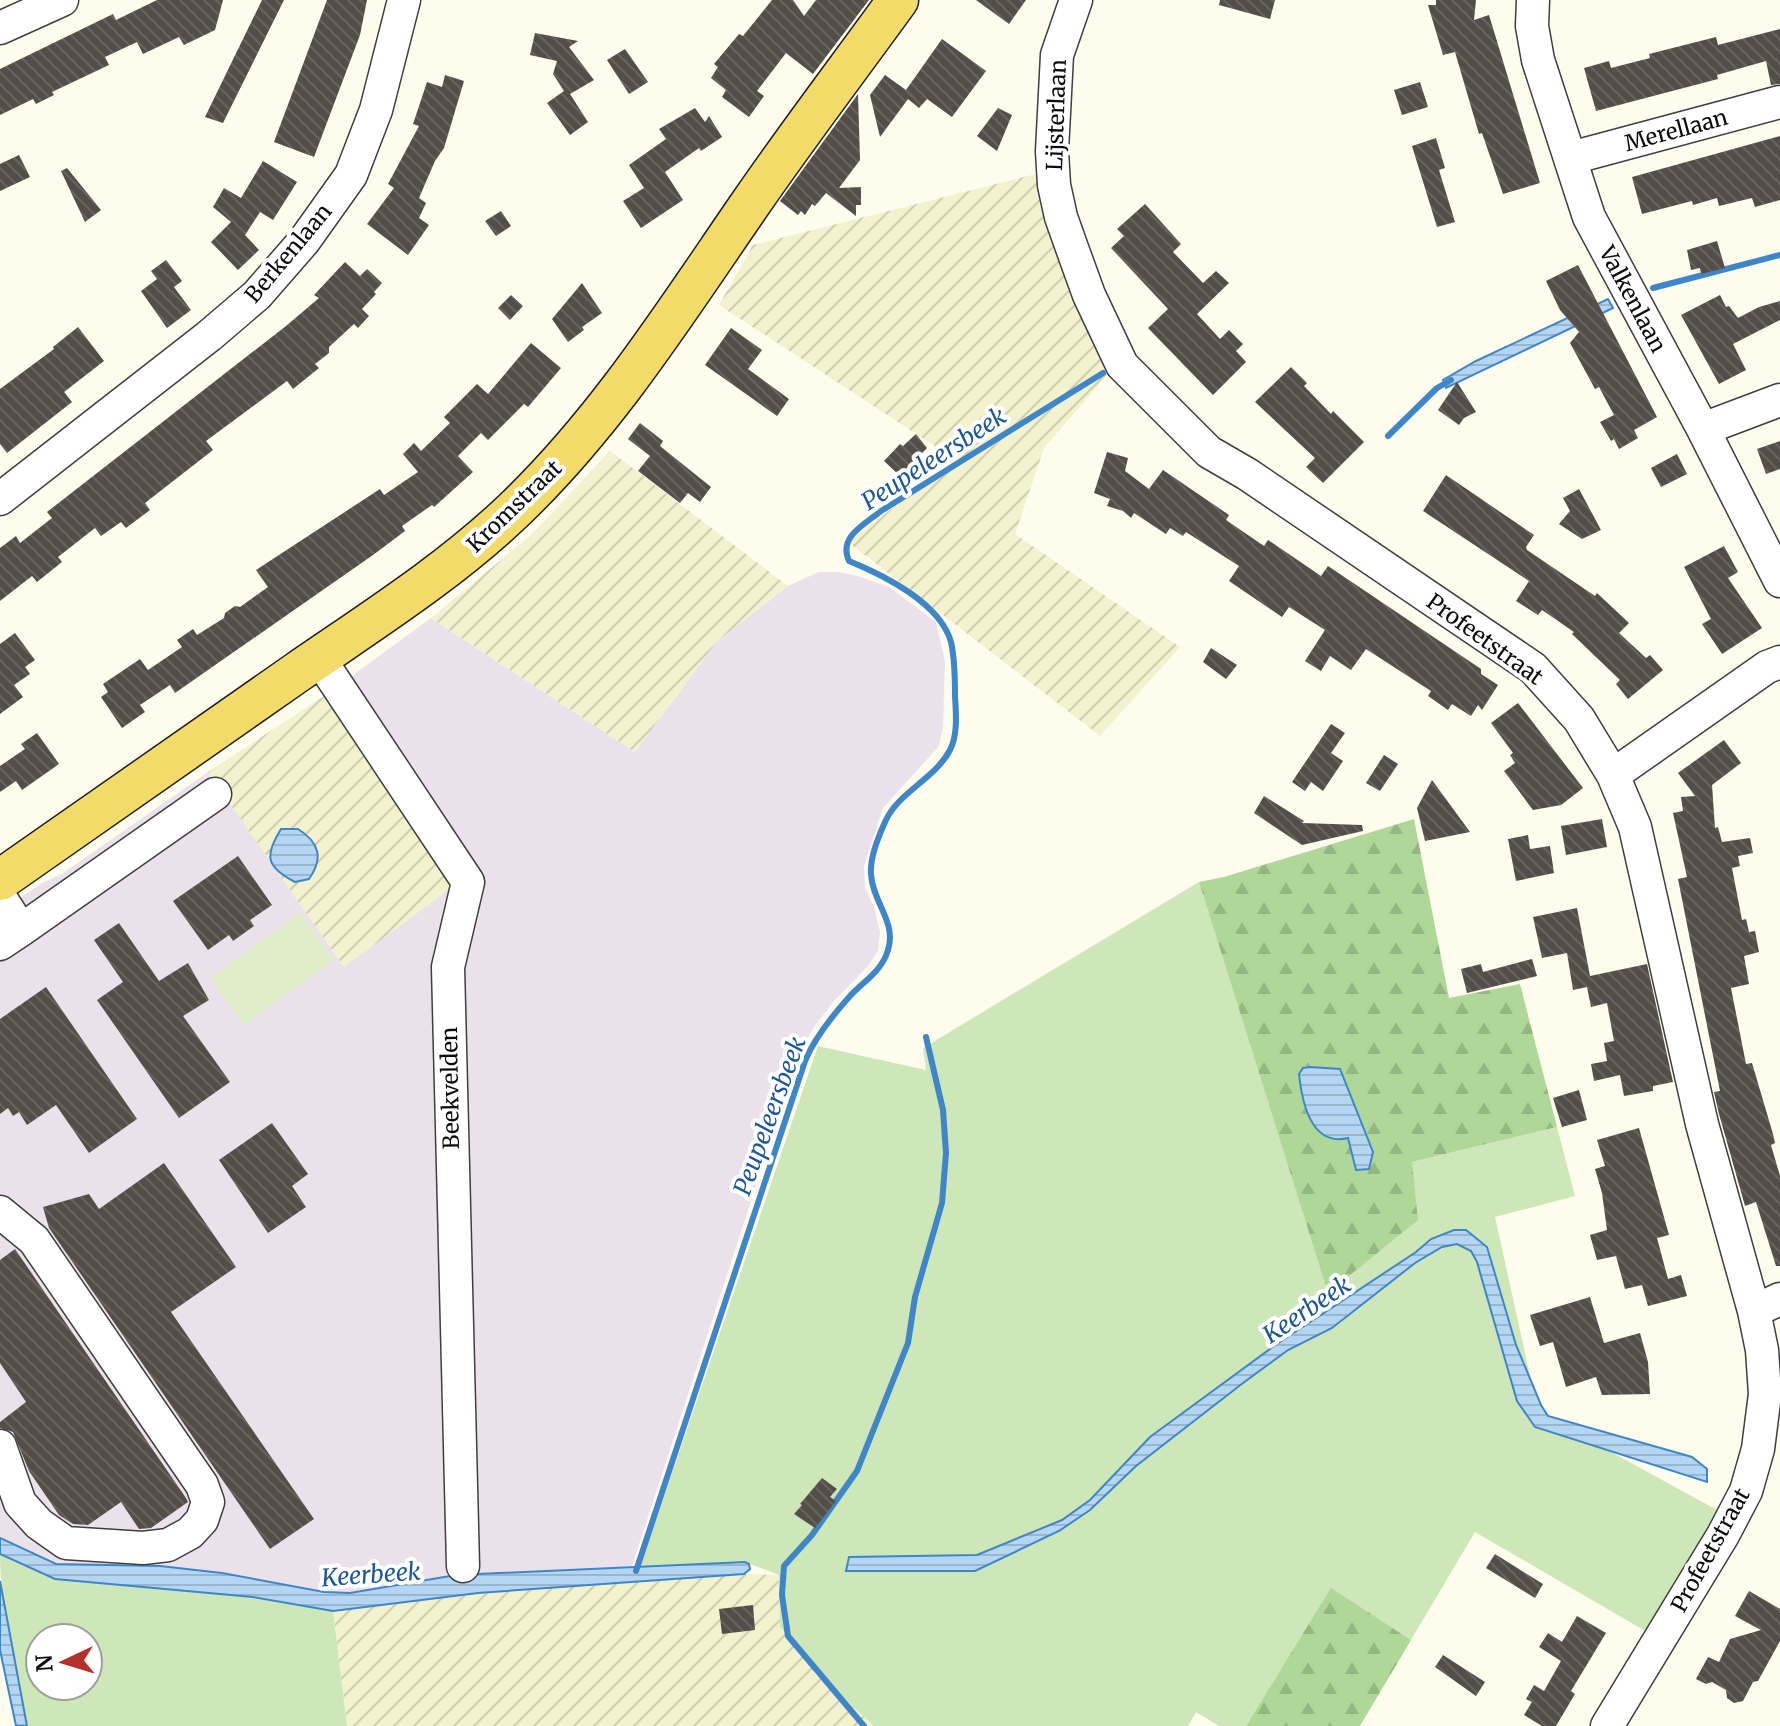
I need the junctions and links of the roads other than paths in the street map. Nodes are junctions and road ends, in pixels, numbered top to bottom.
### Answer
1 (62, 0) edge
2 (404, 0) edge
3 (898, 0) edge
4 (1076, 0) edge
5 (1533, 0) edge
6 (0, 28) edge
7 (1780, 102) edge
8 (1571, 158) junction
9 (1054, 185) joint
10 (1780, 400) edge
11 (1703, 429) junction
12 (0, 499) edge
13 (1780, 581) edge
14 (319, 658) junction
15 (1780, 662) edge
16 (1613, 775) junction
17 (215, 794) dead end
18 (0, 880) edge
19 (0, 897) edge
20 (11, 937) edge
21 (0, 1212) edge
22 (1767, 1305) edge
23 (1772, 1398) edge
24 (0, 1446) edge
25 (463, 1566) dead end
26 (1607, 1726) edge

1 - 6 street
2 - 12 street, Berkenlaan
3 - 14 main road, Kromstraat
4 - 9 street, Lijsterlaan
5 - 8 street, Valkenlaan
7 - 8 street, Merellaan
8 - 11 street, Valkenlaan
9 - 16 street, Profeetstraat
10 - 11 street
11 - 13 street, Valkenlaan
14 - 18 main road, Kromstraat
14 - 25 street, Beekvelden
15 - 16 street
16 - 22 street, Profeetstraat
17 - 20 street
19 - 20 street
21 - 24 street
22 - 23 street, Profeetstraat
23 - 26 street, Profeetstraat

